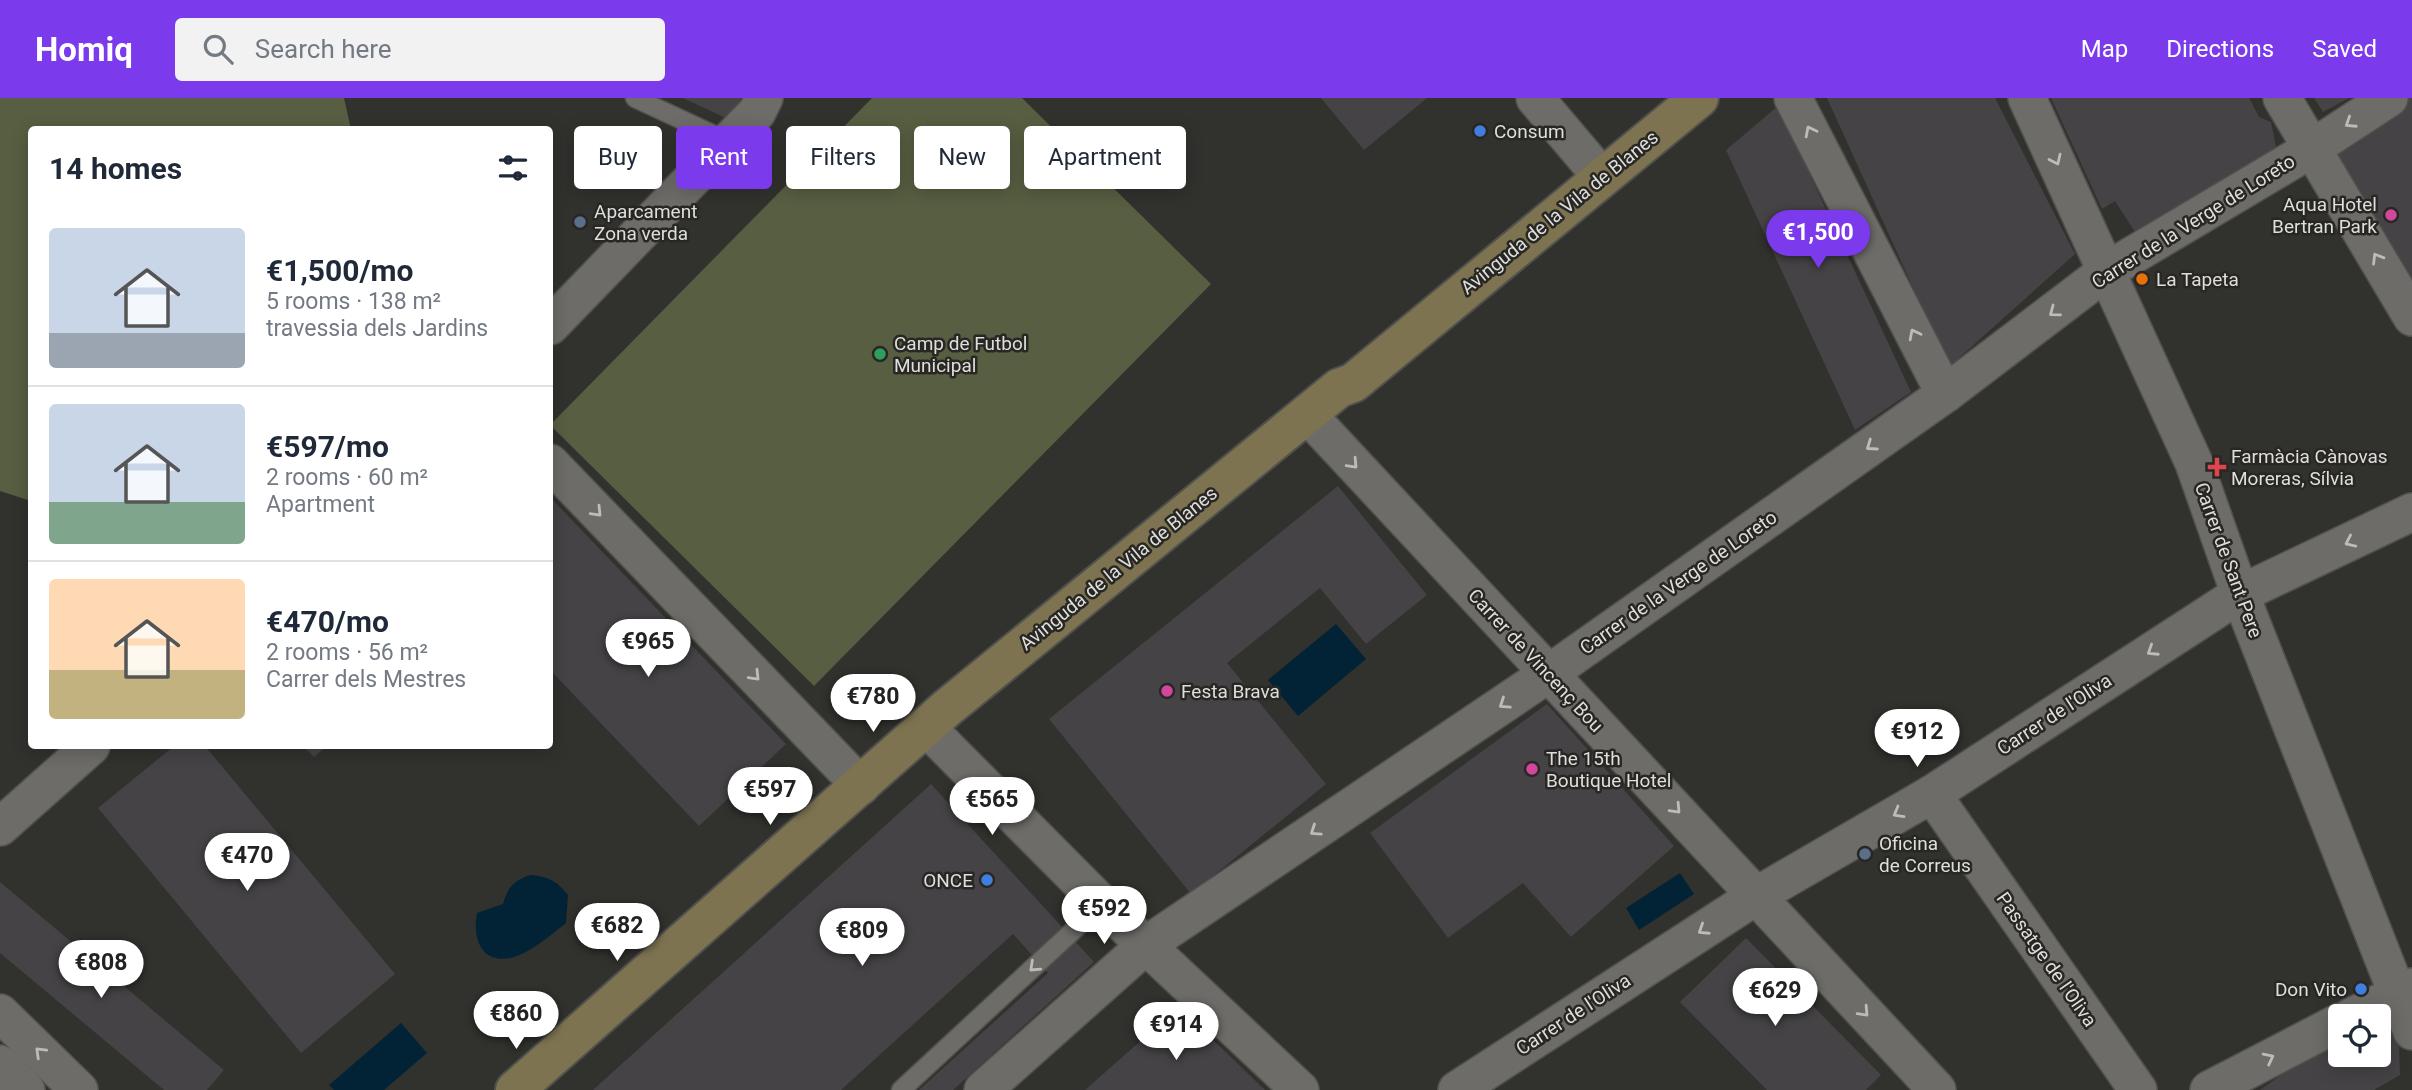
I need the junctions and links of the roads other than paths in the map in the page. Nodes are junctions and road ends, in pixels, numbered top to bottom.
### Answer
1 (635, 98) edge
2 (764, 98) edge
3 (1535, 98) edge
4 (1699, 98) edge
5 (1793, 98) edge
6 (2027, 98) edge
7 (2282, 98) edge
8 (2389, 98) edge
9 (695, 126) edge
10 (743, 126) edge
11 (2312, 149) junction
12 (1601, 176) junction
13 (681, 189) edge
14 (2108, 270) junction
15 (2412, 317) edge
16 (553, 323) edge
17 (1945, 394) junction
18 (1307, 414) junction
19 (553, 466) edge
20 (2412, 512) edge
21 (2240, 594) junction
22 (1548, 674) junction
23 (926, 727) junction
24 (88, 749) edge
25 (861, 786) junction
26 (1932, 794) junction
27 (0, 827) edge
28 (1756, 896) junction
29 (1102, 904) junction
30 (1146, 945) junction
31 (2405, 990) edge
32 (2377, 1004) edge
33 (0, 1013) edge
34 (2328, 1029) edge
35 (2412, 1031) edge
36 (554, 1058) junction
37 (0, 1064) edge
38 (26, 1090) edge
39 (79, 1090) edge
40 (515, 1090) edge
41 (534, 1090) edge
42 (901, 1090) edge
43 (983, 1090) edge
44 (1300, 1090) edge
45 (1457, 1090) edge
46 (1937, 1090) edge
47 (2137, 1090) edge
48 (2209, 1090) edge

1 - 9 lane
2 - 10 street
3 - 12 street
4 - 12 main road, Avinguda de la Vila de Blanes
17 -> 5 street
6 -> 14 street, Carrer de Sant Pere
7 - 11 street
8 -> 11 street, Carrer de la Verge de Loreto
11 - 14 street, Carrer de la Verge de Loreto
15 -> 11 street
12 - 18 main road, Avinguda de la Vila de Blanes
13 - 16 street
14 -> 17 street, Carrer de la Verge de Loreto
14 - 21 street, Carrer de Sant Pere
17 -> 22 street, Carrer de la Verge de Loreto
18 -> 22 street, Carrer de Vincenç Bou
18 - 23 main road, Avinguda de la Vila de Blanes
19 -> 25 street
20 -> 21 street, Carrer de l'Oliva
21 -> 26 street, Carrer de l'Oliva
21 - 31 street, Carrer de Sant Pere
22 -> 28 street, Carrer de Vincenç Bou
22 -> 30 street, Carrer de la Verge de Loreto
23 - 25 main road, Avinguda de la Vila de Blanes
23 - 29 street
24 - 27 street
25 - 36 main road, Avinguda de la Vila de Blanes
26 -> 28 street, Carrer de l'Oliva
26 - 47 street, Passatge de l'Oliva
28 -> 45 street, Carrer de l'Oliva
28 -> 46 street, Carrer de Vincenç Bou
29 - 30 street
29 -> 42 lane
30 - 43 street, Carrer de la Verge de Loreto
30 - 44 street
31 - 32 street
31 - 35 street, Carrer de Sant Pere
39 -> 33 street
48 -> 34 street
36 - 40 main road, Avinguda de la Vila de Blanes
36 - 41 main road, Avinguda de la Vila de Blanes
37 - 38 street

